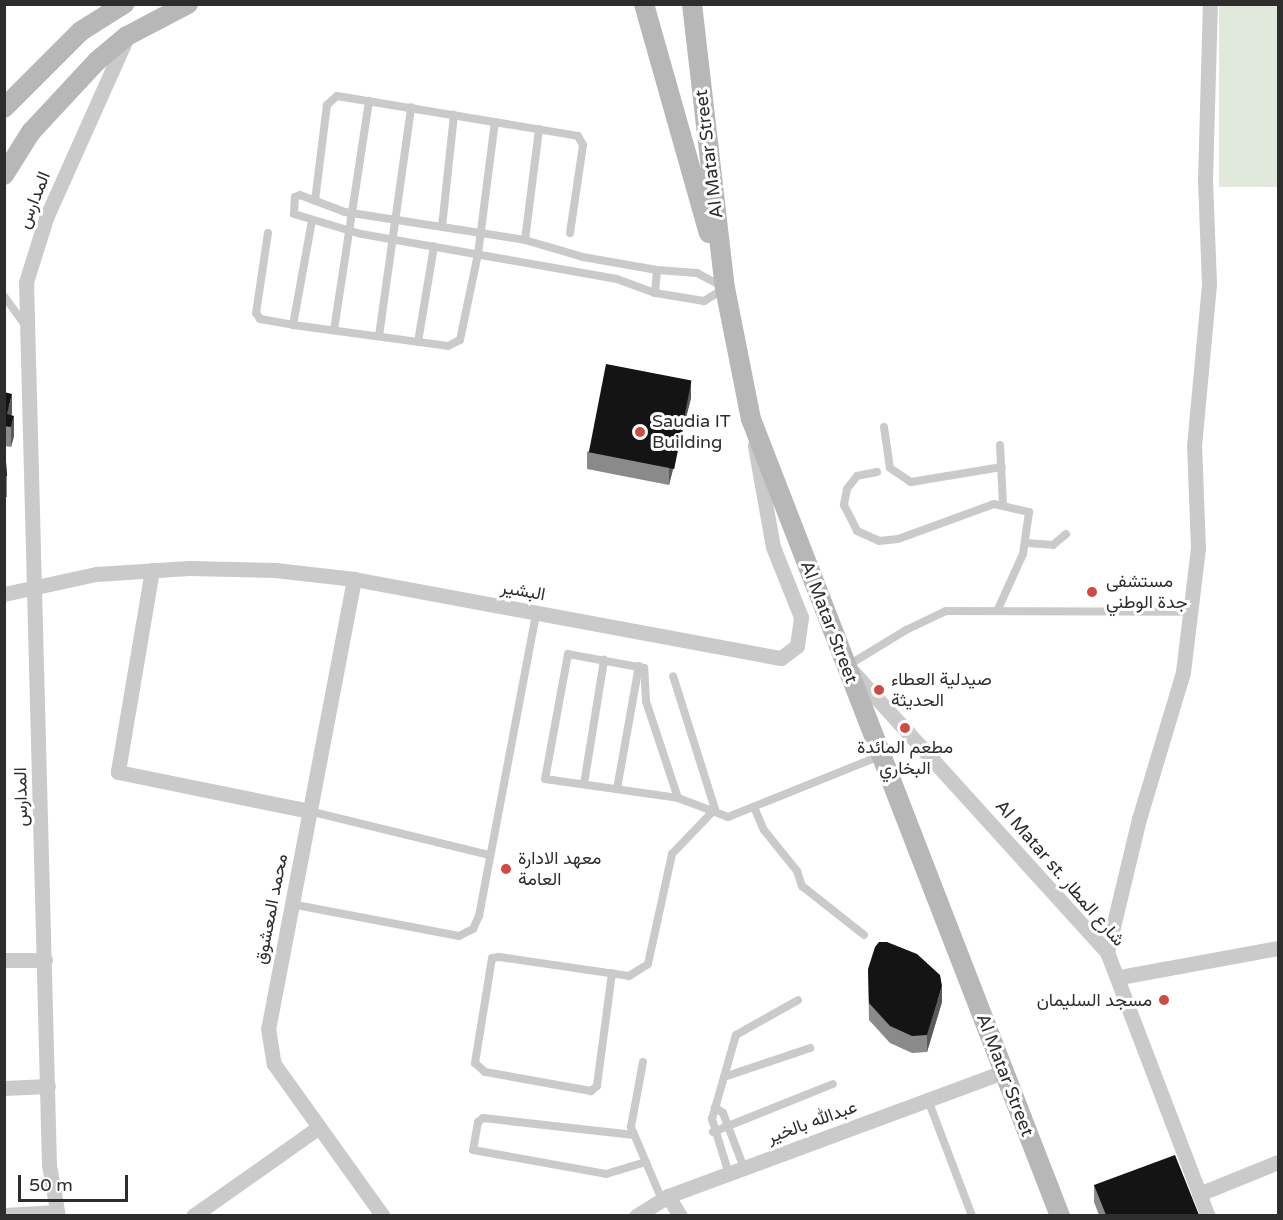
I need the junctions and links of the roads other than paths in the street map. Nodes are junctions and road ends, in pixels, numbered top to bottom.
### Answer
1 (124, 4) edge
2 (188, 4) edge
3 (644, 4) edge
4 (692, 4) edge
5 (1210, 4) edge
6 (127, 36) junction
7 (369, 101) junction
8 (411, 107) junction
9 (4, 108) edge
10 (454, 115) junction
11 (495, 122) junction
12 (539, 129) junction
13 (4, 175) edge
14 (315, 201) junction
15 (354, 213) junction
16 (312, 220) junction
17 (397, 220) junction
18 (442, 227) junction
19 (351, 231) junction
20 (268, 233) dead end
21 (480, 233) junction
22 (570, 233) dead end
23 (394, 240) junction
24 (525, 240) junction
25 (435, 246) junction
26 (478, 254) junction
27 (582, 257) junction
28 (657, 270) junction
29 (580, 273) junction
30 (725, 288) junction
31 (655, 293) junction
32 (4, 296) edge
33 (293, 325) junction
34 (26, 327) junction
35 (334, 330) junction
36 (379, 336) junction
37 (418, 342) junction
38 (751, 419) junction
39 (884, 427) dead end
40 (1000, 445) dead end
41 (1002, 467) junction
42 (877, 472) dead end
43 (1003, 505) junction
44 (1066, 534) dead end
45 (1026, 543) junction
46 (152, 570) junction
47 (354, 579) junction
48 (36, 589) junction
49 (4, 594) edge
50 (998, 609) junction
51 (1190, 612) junction
52 (536, 613) junction
53 (604, 660) junction
54 (846, 665) junction
55 (639, 666) junction
56 (673, 676) dead end
57 (880, 756) junction
58 (584, 784) junction
59 (617, 789) junction
60 (678, 798) junction
61 (754, 807) junction
62 (715, 808) junction
63 (309, 811) junction
64 (490, 855) junction
65 (291, 904) junction
66 (864, 935) dead end
67 (1278, 948) edge
68 (1107, 952) junction
69 (4, 960) edge
70 (45, 960) junction
71 (612, 974) junction
72 (1120, 977) junction
73 (798, 1000) dead end
74 (810, 1048) dead end
75 (643, 1062) dead end
76 (1004, 1072) junction
77 (724, 1077) junction
78 (833, 1084) dead end
79 (48, 1086) junction
80 (4, 1088) edge
81 (928, 1100) junction
82 (715, 1107) junction
83 (728, 1126) junction
84 (319, 1127) junction
85 (713, 1132) junction
86 (634, 1135) junction
87 (646, 1162) junction
88 (1278, 1162) edge
89 (744, 1168) junction
90 (729, 1174) junction
91 (1199, 1194) junction
92 (665, 1198) junction
93 (58, 1214) edge
94 (4, 1215) edge
95 (193, 1215) edge
96 (382, 1215) edge
97 (636, 1215) edge
98 (680, 1215) edge
99 (972, 1215) edge
100 (1060, 1215) edge
101 (1208, 1215) edge

1 - 9 main road
2 - 6 main road
3 - 30 main road
4 - 30 main road, Al Matar Street
5 - 51 street
6 - 13 main road
6 - 34 street, المدارس
7 - 8 lane
7 - 14 lane
7 - 15 lane
8 - 10 lane
8 - 17 lane
10 - 11 lane
10 - 18 lane
11 - 12 lane
11 - 21 lane
12 - 22 lane
12 - 24 lane
14 - 15 lane
14 - 16 lane
15 - 17 lane
15 - 19 lane
16 - 19 lane
16 - 33 lane
17 - 18 lane
17 - 23 lane
18 - 21 lane
19 - 23 lane
19 - 35 lane
20 - 33 lane
21 - 24 lane
21 - 26 lane
23 - 25 lane
23 - 36 lane
24 - 27 lane
25 - 26 lane
25 - 37 lane
26 - 29 lane
26 - 37 lane
27 - 28 lane
27 - 29 lane
28 - 30 lane
28 - 31 lane
29 - 31 lane
30 - 31 lane
30 - 38 main road, Al Matar Street
32 - 34 lane
33 - 35 lane
34 - 48 street, المدارس
35 - 36 lane
36 - 37 lane
38 - 52 street, البشير
38 - 54 main road, Al Matar Street
39 - 41 lane
40 - 41 lane
41 - 43 lane
42 - 43 lane
43 - 45 lane
44 - 45 lane
45 - 50 lane
46 - 47 street, البشير
46 - 48 street, البشير
46 - 63 street
47 - 52 street, البشير
47 - 63 street, محمد المعشوق
48 - 49 street, البشير
48 - 70 street, المدارس
50 - 51 lane
50 - 54 lane
51 - 68 street
52 - 64 lane
53 - 55 lane
53 - 58 lane
53 - 58 lane
54 - 57 main road, Al Matar Street
54 - 68 street, Al Matar st. شارع المطار
55 - 59 lane
55 - 60 lane
56 - 62 lane
57 - 61 lane
57 - 76 main road, Al Matar Street
58 - 59 lane
59 - 60 lane
60 - 62 lane
61 - 62 lane
61 - 66 lane
62 - 71 lane
63 - 64 lane
63 - 65 street, محمد المعشوق
64 - 65 lane
65 - 84 street, محمد المعشوق
67 - 72 street
68 - 72 street, Al Matar st. شارع المطار
69 - 70 street
70 - 79 street, المدارس
71 - 71 lane
72 - 91 street, Al Matar st. شارع المطار
73 - 77 lane
74 - 77 lane
75 - 86 lane
76 - 81 street, عبدالله بالخير
76 - 100 main road, Al Matar Street
77 - 82 lane
78 - 83 lane
79 - 80 street
79 - 93 street, المدارس
81 - 89 street, عبدالله بالخير
81 - 99 lane
82 - 83 lane
82 - 85 lane
83 - 85 lane
83 - 89 lane
84 - 95 street
84 - 96 street, محمد المعشوق
85 - 90 lane
86 - 87 lane
86 - 87 lane
87 - 92 lane
88 - 91 street
89 - 90 street, عبدالله بالخير
90 - 92 street, عبدالله بالخير
91 - 101 street, Al Matar st. شارع المطار
92 - 97 street, عبدالله بالخير
92 - 98 street
93 - 94 street

